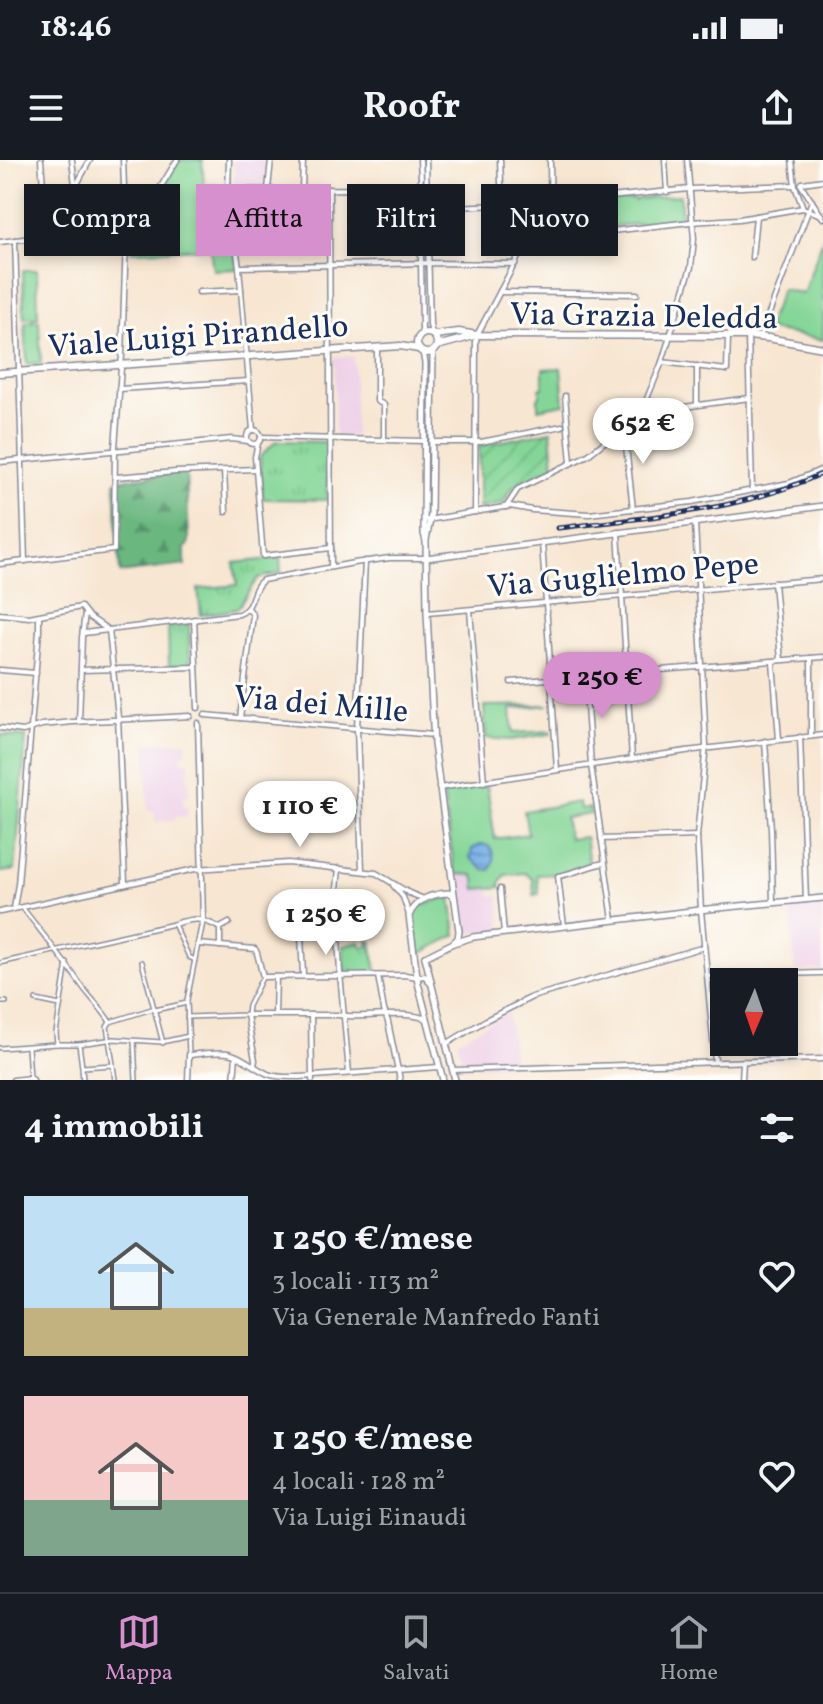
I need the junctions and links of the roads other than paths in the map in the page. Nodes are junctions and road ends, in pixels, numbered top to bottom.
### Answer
1 (41, 160) edge
2 (72, 160) edge
3 (90, 160) edge
4 (123, 160) edge
5 (177, 160) edge
6 (229, 160) edge
7 (271, 160) edge
8 (303, 160) edge
9 (420, 160) edge
10 (426, 160) edge
11 (500, 160) edge
12 (550, 160) edge
13 (665, 160) edge
14 (687, 160) edge
15 (792, 160) edge
16 (823, 180) edge
17 (43, 184) edge
18 (75, 184) edge
19 (79, 184) edge
20 (124, 184) edge
21 (163, 184) edge
22 (228, 184) edge
23 (269, 184) edge
24 (302, 184) edge
25 (420, 184) edge
26 (427, 184) edge
27 (501, 184) edge
28 (551, 184) edge
29 (795, 185) junction
30 (689, 189) junction
31 (667, 192) junction
32 (805, 192) junction
33 (618, 197) edge
34 (799, 197) junction
35 (812, 201) junction
36 (806, 209) junction
37 (756, 216) junction
38 (822, 217) edge
39 (692, 222) junction
40 (618, 230) edge
41 (24, 239) edge
42 (15, 240) junction
43 (0, 242) edge
44 (125, 256) edge
45 (237, 256) edge
46 (330, 256) edge
47 (421, 256) edge
48 (428, 256) edge
49 (519, 256) edge
50 (752, 257) dead end
51 (421, 263) junction
52 (428, 263) junction
53 (515, 264) junction
54 (330, 265) junction
55 (239, 267) junction
56 (241, 290) junction
57 (199, 292) dead end
58 (500, 292) junction
59 (637, 294) dead end
60 (433, 335) junction
61 (477, 335) junction
62 (671, 336) junction
63 (728, 336) junction
64 (748, 336) junction
65 (760, 337) junction
66 (419, 338) junction
67 (400, 346) junction
68 (377, 347) junction
69 (823, 347) edge
70 (435, 349) junction
71 (330, 350) junction
72 (421, 351) junction
73 (247, 356) junction
74 (662, 362) junction
75 (121, 364) junction
76 (697, 366) junction
77 (19, 371) junction
78 (0, 373) edge
79 (249, 381) junction
80 (119, 389) junction
81 (565, 396) dead end
82 (749, 398) junction
83 (697, 405) junction
84 (641, 413) junction
85 (562, 426) dead end
86 (624, 426) junction
87 (253, 430) junction
88 (331, 439) junction
89 (260, 440) junction
90 (384, 440) junction
91 (248, 441) junction
92 (424, 441) junction
93 (432, 442) junction
94 (475, 442) junction
95 (115, 450) junction
96 (21, 460) junction
97 (0, 462) edge
98 (571, 463) junction
99 (256, 469) junction
100 (823, 469) edge
101 (224, 470) junction
102 (116, 477) junction
103 (752, 489) junction
104 (823, 506) edge
105 (506, 507) junction
106 (633, 509) junction
107 (226, 512) dead end
108 (475, 512) junction
109 (427, 520) junction
110 (695, 522) junction
111 (618, 532) junction
112 (542, 542) junction
113 (331, 548) junction
114 (426, 558) junction
115 (25, 561) junction
116 (365, 561) junction
117 (0, 564) edge
118 (331, 567) junction
119 (823, 579) edge
120 (774, 583) junction
121 (698, 590) junction
122 (622, 597) junction
123 (546, 603) junction
124 (248, 608) junction
125 (470, 610) junction
126 (85, 611) junction
127 (427, 613) junction
128 (0, 614) edge
129 (39, 616) junction
130 (194, 619) junction
131 (109, 630) junction
132 (83, 635) junction
133 (823, 657) edge
134 (811, 658) junction
135 (773, 661) junction
136 (781, 661) junction
137 (196, 667) junction
138 (702, 667) junction
139 (0, 670) edge
140 (81, 670) junction
141 (114, 670) junction
142 (36, 673) junction
143 (627, 673) junction
144 (585, 676) junction
145 (551, 679) junction
146 (511, 682) dead end
147 (198, 708) junction
148 (205, 715) junction
149 (190, 716) junction
150 (240, 718) junction
151 (118, 720) junction
152 (79, 722) junction
153 (198, 723) junction
154 (0, 728) edge
155 (357, 728) junction
156 (32, 729) junction
157 (433, 735) junction
158 (823, 735) edge
159 (811, 736) junction
160 (800, 737) junction
161 (779, 739) junction
162 (765, 741) junction
163 (706, 748) junction
164 (632, 759) junction
165 (591, 765) junction
166 (557, 770) junction
167 (484, 782) junction
168 (439, 788) junction
169 (697, 836) junction
170 (601, 839) junction
171 (604, 863) junction
172 (339, 867) junction
173 (202, 868) junction
174 (362, 870) junction
175 (452, 879) junction
176 (389, 880) junction
177 (125, 883) junction
178 (500, 889) dead end
179 (445, 892) junction
180 (823, 898) edge
181 (424, 899) junction
182 (455, 899) junction
183 (336, 900) junction
184 (806, 900) junction
185 (773, 902) junction
186 (22, 907) junction
187 (13, 909) junction
188 (701, 910) junction
189 (0, 912) edge
190 (409, 916) junction
191 (203, 920) junction
192 (613, 920) junction
193 (229, 923) dead end
194 (174, 924) junction
195 (564, 926) junction
196 (220, 928) junction
197 (459, 931) junction
198 (504, 933) junction
199 (473, 937) junction
200 (453, 943) junction
201 (198, 944) junction
202 (220, 946) junction
203 (704, 947) junction
204 (56, 951) junction
205 (415, 953) junction
206 (425, 957) junction
207 (195, 960) junction
208 (142, 962) dead end
209 (0, 963) edge
210 (67, 963) junction
211 (823, 973) edge
212 (303, 976) junction
213 (340, 976) junction
214 (378, 976) junction
215 (707, 976) junction
216 (263, 977) junction
217 (276, 977) junction
218 (417, 977) junction
219 (431, 986) junction
220 (36, 1000) dead end
221 (0, 1002) edge
222 (6, 1002) dead end
223 (187, 1003) junction
224 (61, 1005) junction
225 (424, 1007) junction
226 (155, 1009) junction
227 (275, 1014) junction
228 (247, 1015) junction
229 (311, 1015) junction
230 (344, 1015) junction
231 (386, 1015) junction
232 (406, 1015) junction
233 (187, 1017) junction
234 (427, 1019) junction
235 (110, 1022) junction
236 (189, 1036) junction
237 (111, 1039) junction
238 (134, 1041) junction
239 (164, 1043) junction
240 (57, 1044) junction
241 (79, 1044) junction
242 (445, 1044) junction
243 (28, 1047) junction
244 (0, 1048) edge
245 (189, 1055) junction
246 (236, 1056) junction
247 (823, 1059) edge
248 (743, 1061) junction
249 (715, 1062) junction
250 (113, 1066) junction
251 (254, 1066) junction
252 (439, 1067) junction
253 (82, 1069) junction
254 (398, 1070) junction
255 (453, 1070) junction
256 (349, 1073) junction
257 (312, 1078) edge
258 (32, 1079) edge
259 (13, 1080) edge
260 (83, 1080) edge
261 (115, 1080) edge
262 (136, 1080) edge
263 (188, 1080) edge
264 (234, 1080) edge
265 (400, 1080) edge
266 (443, 1080) edge
267 (455, 1080) edge
268 (742, 1080) edge

1 - 17 street
2 - 18 street
3 - 19 street
4 - 20 street
5 - 21 street
6 - 22 street
7 - 23 street
8 - 24 street
9 - 25 street
10 - 26 street
11 - 27 street
12 - 28 street
13 - 31 street
14 - 30 street
15 - 29 street
16 - 32 street
29 - 30 street
29 - 34 street
30 - 31 street
30 - 39 street
31 - 33 street
32 - 34 street
32 - 35 street
34 - 36 street
35 - 36 street
35 - 38 street
36 - 37 street
36 - 38 street
36 - 65 street
37 - 39 street
37 - 50 street
39 - 40 street
39 - 62 street
41 - 42 street
42 - 43 street
42 - 77 street
44 - 75 street
45 - 55 street
46 - 54 street
47 - 51 street
48 - 52 street
49 - 53 street
51 - 52 street
51 - 54 street
51 - 66 street
52 - 53 street
52 - 60 street
53 - 58 street
54 - 55 street
54 - 71 street
55 - 56 street
56 - 57 street
56 - 73 street
58 - 59 street
58 - 61 street
60 - 61 main road, Via Grazia Deledda
60 - 66 main road
60 - 70 main road
61 - 62 main road, Via Grazia Deledda
61 - 70 main road, Via Grazia Deledda
61 - 94 street
62 - 63 main road, Via Grazia Deledda
62 - 74 street
63 - 64 main road, Via Grazia Deledda
63 - 76 street
64 - 65 main road, Via Grazia Deledda
64 - 82 street
65 - 69 main road, Via Grazia Deledda
66 - 67 main road, Viale Luigi Pirandello
66 - 72 main road
67 - 68 main road, Viale Luigi Pirandello
67 - 72 main road, Viale Luigi Pirandello
68 - 71 main road, Viale Luigi Pirandello
68 - 90 street
70 - 72 main road
70 - 93 street
71 - 73 main road, Viale Luigi Pirandello
71 - 88 street
72 - 92 street
73 - 75 main road, Viale Luigi Pirandello
73 - 79 street
74 - 76 street
74 - 84 street
75 - 77 main road, Viale Luigi Pirandello
75 - 80 street
76 - 83 street
77 - 78 main road, Viale Luigi Pirandello
77 - 96 street
79 - 80 street
79 - 87 street
80 - 95 street
81 - 98 street
82 - 83 street
82 - 103 street
83 - 84 street
84 - 86 street
85 - 94 street
86 - 98 street
86 - 106 street
87 - 89 street
87 - 91 street
88 - 89 street
88 - 90 street
88 - 113 street
89 - 91 street
89 - 99 street
90 - 92 street
91 - 95 street
92 - 109 street
93 - 94 street
93 - 109 street
94 - 108 street
95 - 96 street
95 - 102 street
96 - 97 street
96 - 115 street
98 - 105 street
99 - 101 street
99 - 113 street
100 - 103 street
101 - 102 street
101 - 107 street
102 - 115 street
103 - 106 street
104 - 110 street
105 - 106 street
105 - 108 street
108 - 109 street
109 - 114 street
110 - 111 street
110 - 121 street
111 - 112 street
111 - 122 street
112 - 114 street
112 - 123 street
113 - 118 street
114 - 116 street
114 - 127 street
115 - 117 street
116 - 118 street
116 - 155 street
118 - 124 street
119 - 120 street, Via Guglielmo Pepe
120 - 121 street, Via Guglielmo Pepe
120 - 136 street
121 - 122 street, Via Guglielmo Pepe
121 - 138 street
122 - 123 street, Via Guglielmo Pepe
122 - 143 street
123 - 125 street, Via Guglielmo Pepe
123 - 145 street
124 - 130 street
124 - 150 street
125 - 127 street, Via Guglielmo Pepe
125 - 167 street
126 - 129 street
126 - 131 street
126 - 132 street
127 - 157 street
128 - 129 street
129 - 142 street
130 - 131 street
130 - 137 street
131 - 132 street
131 - 141 street
132 - 140 street
133 - 134 street
134 - 136 street
134 - 159 street
135 - 136 street
135 - 138 street
135 - 161 street
137 - 141 street
137 - 147 street
138 - 143 street
138 - 163 street
139 - 142 street
140 - 141 street
140 - 152 street
141 - 151 street
142 - 156 street
143 - 144 street
143 - 164 street
144 - 145 street
144 - 165 street
145 - 146 street
145 - 166 street
147 - 148 street
147 - 149 street
148 - 150 street, Via dei Mille
148 - 153 street
149 - 151 street
149 - 153 street
150 - 155 street, Via dei Mille
151 - 152 street
151 - 177 street
152 - 156 street
153 - 173 street
154 - 156 street
155 - 157 street, Via dei Mille
155 - 174 street
156 - 187 street
157 - 168 street
158 - 159 street
159 - 160 street
160 - 161 street
160 - 184 street
161 - 162 street
162 - 163 street
162 - 185 street
163 - 164 street
163 - 169 street
164 - 165 street
165 - 166 street
165 - 170 street
166 - 167 street
167 - 168 street
168 - 175 street
169 - 170 street
169 - 188 street
170 - 171 street
171 - 192 street
171 - 195 street
172 - 173 street
172 - 174 street
172 - 183 street
173 - 177 street
173 - 191 street
174 - 176 street
175 - 179 street
175 - 182 street
176 - 181 street
176 - 190 street
177 - 186 street
178 - 198 street
179 - 181 street
179 - 182 street
180 - 184 street
181 - 190 street
182 - 197 street
183 - 212 street
183 - 213 street
184 - 185 street
185 - 188 street
186 - 187 street
186 - 204 street
187 - 189 street
188 - 192 street
188 - 203 street
190 - 205 street
191 - 194 street
191 - 196 street
191 - 201 street
192 - 195 street
193 - 196 street
194 - 204 street
194 - 207 street
195 - 198 street
196 - 202 street
197 - 199 street
197 - 200 street
198 - 199 street
199 - 200 street
200 - 206 street
201 - 202 street
201 - 207 street
202 - 216 street
203 - 215 street
203 - 242 street
204 - 209 street
204 - 210 street
205 - 206 street
205 - 218 street
206 - 219 street
207 - 223 street
208 - 226 street
210 - 224 street
210 - 235 street
211 - 215 street
212 - 213 street
212 - 217 street
213 - 214 street
213 - 230 street
214 - 218 street
214 - 231 street
215 - 249 street
216 - 217 street
216 - 228 street
217 - 227 street
218 - 219 street
218 - 225 street
219 - 242 street
220 - 224 street
221 - 222 street
223 - 226 street
223 - 233 street
224 - 240 street
225 - 232 street
225 - 234 street
226 - 235 street
226 - 239 street
227 - 228 street
227 - 229 street
228 - 233 street
228 - 251 street
229 - 230 street
229 - 257 street
230 - 231 street
230 - 256 street
231 - 232 street
231 - 254 street
232 - 234 street
233 - 236 street
234 - 252 street
235 - 237 street
236 - 239 street
236 - 245 street
237 - 238 street
237 - 241 street
237 - 250 street
238 - 239 street
238 - 262 street
240 - 241 street
240 - 243 street
241 - 253 street
242 - 255 street
243 - 244 street
243 - 258 street
245 - 246 street
245 - 263 street
246 - 251 street
246 - 264 street
247 - 248 street
248 - 249 street
248 - 268 street
249 - 255 street
250 - 253 street
250 - 261 street
251 - 257 street
252 - 254 street
252 - 266 street
253 - 260 street
254 - 256 street
254 - 265 street
255 - 267 street
256 - 257 street
258 - 259 street

